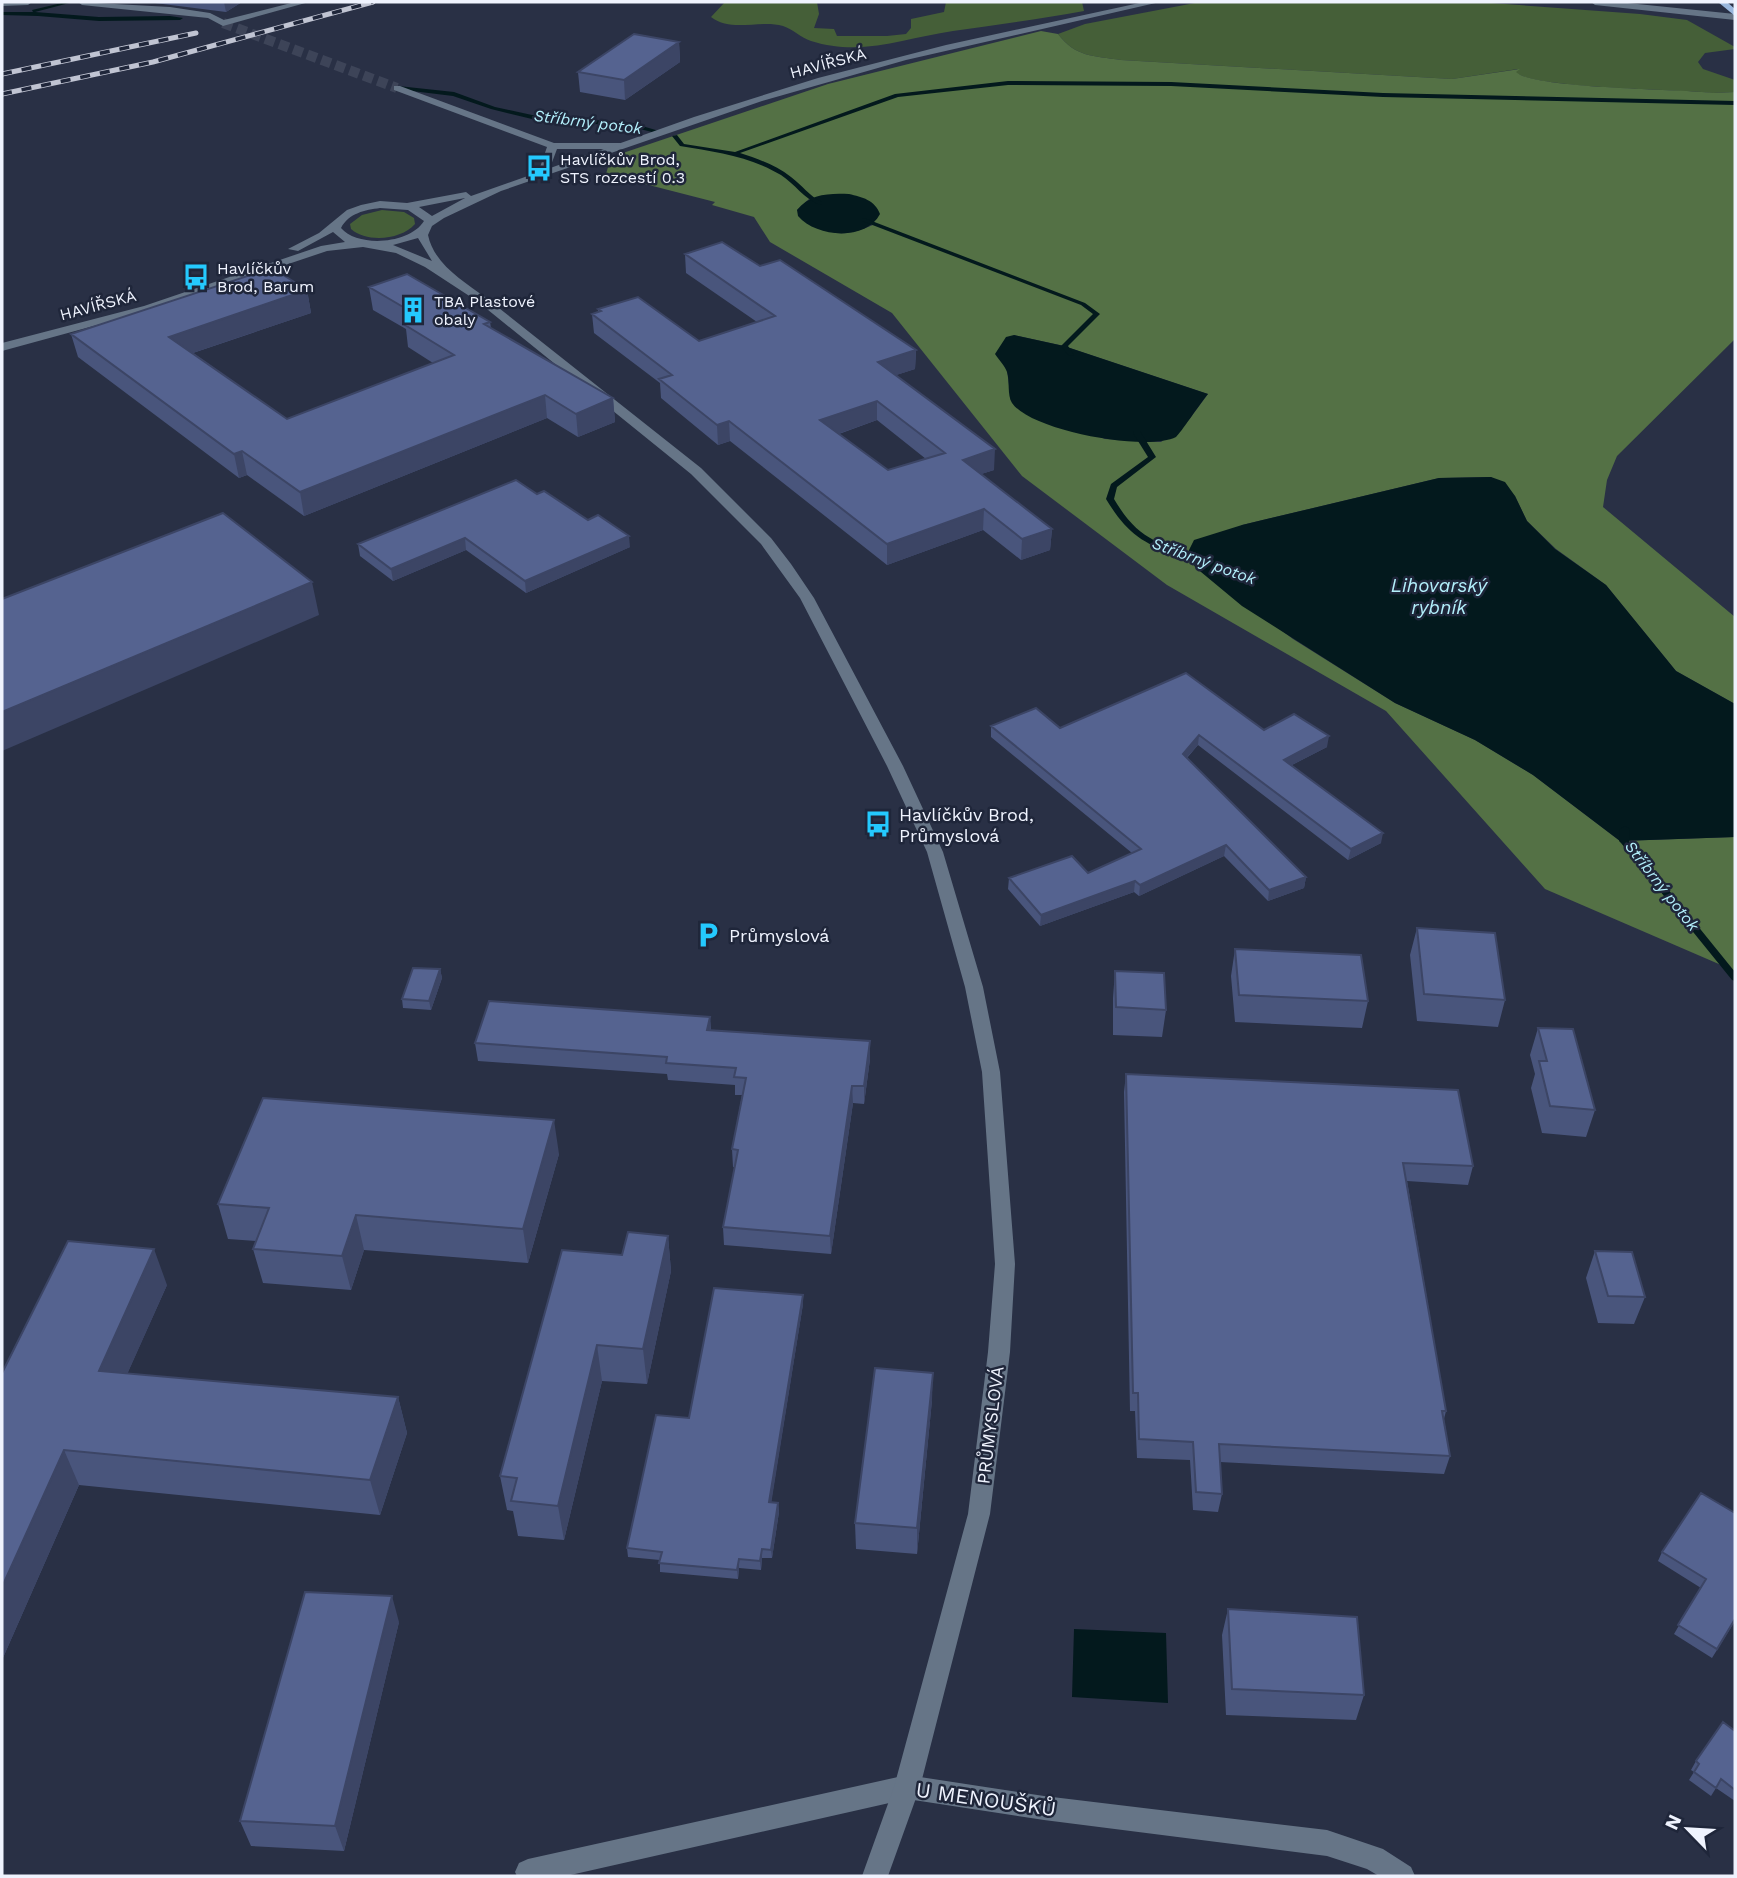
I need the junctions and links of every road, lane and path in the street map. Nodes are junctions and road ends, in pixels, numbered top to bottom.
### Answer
1 (28, 2) edge
2 (82, 2) edge
3 (305, 2) edge
4 (1156, 2) edge
5 (1595, 2) edge
6 (1722, 2) edge
7 (2, 3) edge
8 (94, 3) edge
9 (1735, 15) edge
10 (397, 88) tunnel mouth
11 (553, 146) junction
12 (621, 146) junction
13 (543, 173) junction
14 (517, 182) junction
15 (401, 205) junction
16 (336, 224) junction
17 (428, 226) junction
18 (369, 243) junction
19 (449, 277) junction
20 (201, 290) junction
21 (2, 348) edge
22 (907, 1787) junction
23 (528, 1872) dead end
24 (876, 1876) edge
25 (1402, 1876) edge

1 - 7 street
2 - 8 street
3 - 8 street
4 - 12 street, HAVÍŘSKÁ
5 - 9 street
6 - 9 main road
10 - 11 street
11 - 12 street
11 - 13 street
12 - 13 street, HAVÍŘSKÁ
13 - 14 street, HAVÍŘSKÁ
14 - 15 street, HAVÍŘSKÁ
14 - 17 street, HAVÍŘSKÁ
15 - 16 street, HAVÍŘSKÁ
15 - 17 street
16 - 18 street
16 - 20 street, HAVÍŘSKÁ
17 - 18 street, HAVÍŘSKÁ
17 - 19 street, PRŮMYSLOVÁ
18 - 19 street, PRŮMYSLOVÁ
18 - 20 street, HAVÍŘSKÁ
19 - 22 street, PRŮMYSLOVÁ
20 - 21 street, HAVÍŘSKÁ
22 - 23 street, U MENOUŠKŮ
22 - 24 street, PRŮMYSLOVÁ
22 - 25 street, U MENOUŠKŮ

